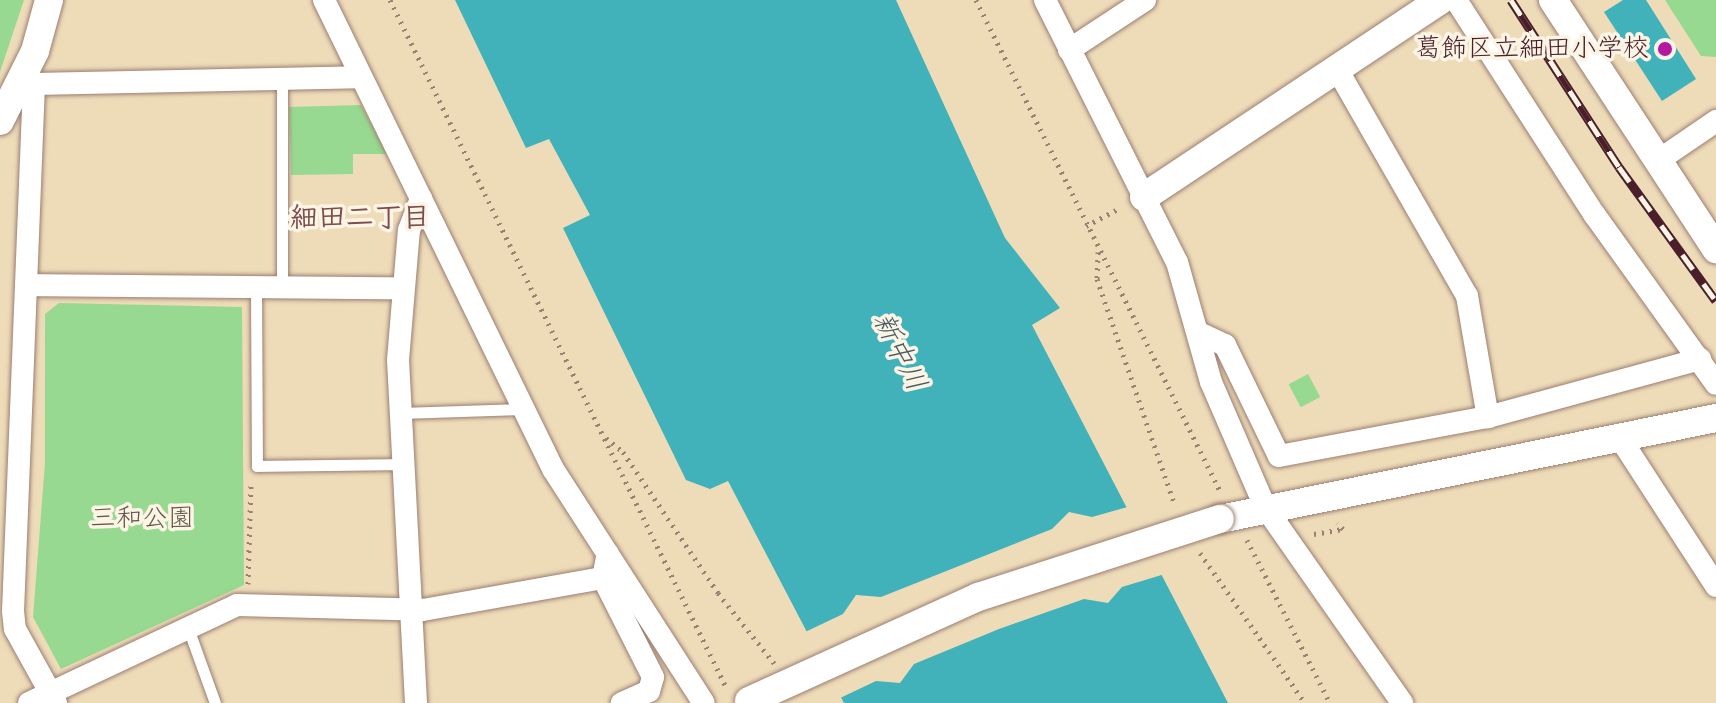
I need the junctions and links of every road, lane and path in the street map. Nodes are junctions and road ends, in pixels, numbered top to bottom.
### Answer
1 (49, 0) edge
2 (324, 0) edge
3 (390, 0) edge
4 (976, 0) edge
5 (1045, 0) edge
6 (1145, 0) edge
7 (1441, 0) edge
8 (1456, 0) edge
9 (1553, 0) edge
10 (1069, 50) junction
11 (1337, 69) junction
12 (359, 77) junction
13 (282, 80) junction
14 (29, 82) junction
15 (0, 121) edge
16 (1716, 121) edge
17 (1656, 162) junction
18 (421, 198) junction
19 (1135, 201) junction
20 (1086, 226) junction
21 (1098, 249) junction
22 (1716, 249) edge
23 (26, 285) junction
24 (256, 285) junction
25 (282, 285) junction
26 (403, 288) junction
27 (1199, 333) junction
28 (1700, 359) junction
29 (1716, 384) edge
30 (522, 409) junction
31 (400, 413) junction
32 (1488, 417) junction
33 (1716, 418) edge
34 (1618, 435) junction
35 (604, 437) junction
36 (401, 464) junction
37 (257, 466) junction
38 (10, 469) edge
39 (1265, 507) junction
40 (1180, 515) dead end
41 (1227, 517) junction
42 (1194, 540) dead end
43 (608, 553) junction
44 (1713, 576) edge
45 (603, 578) junction
46 (248, 604) junction
47 (407, 610) junction
48 (188, 628) junction
49 (776, 668) dead end
50 (54, 698) edge
51 (740, 698) edge
52 (29, 703) edge
53 (215, 703) edge
54 (416, 703) edge
55 (622, 703) edge
56 (704, 703) edge
57 (1305, 703) edge
58 (1330, 703) edge
59 (1402, 703) edge

1 - 14 street
2 - 12 street
3 - 35 path
4 - 20 path
5 - 10 street
6 - 10 street
7 - 11 street
8 - 28 street
9 - 17 street
10 - 19 street
11 - 19 street
11 - 32 street
12 - 13 street
12 - 18 street
13 - 14 street
13 - 25 lane
14 - 15 street
14 - 23 street
16 - 17 street
17 - 22 street
18 - 26 street
18 - 30 street
19 - 20 path
19 - 27 street
20 - 21 path
21 - 40 path
21 - 41 path
23 - 24 street
23 - 38 street
24 - 25 street
24 - 37 lane
25 - 26 street
26 - 31 street
27 - 32 street
27 - 39 street
28 - 29 street
28 - 32 street
30 - 31 lane
30 - 43 street
31 - 36 street
33 - 34 street
34 - 39 street
34 - 44 street
35 - 49 path
35 - 51 path
36 - 37 lane
36 - 47 street
37 - 46 path
38 - 50 street
39 - 41 street
39 - 59 street
41 - 51 street, bridge
41 - 58 path
42 - 57 path
43 - 45 street
43 - 56 street
45 - 47 street
45 - 55 street
46 - 47 street
46 - 48 street
47 - 54 street
48 - 50 street
48 - 53 lane
50 - 52 street

